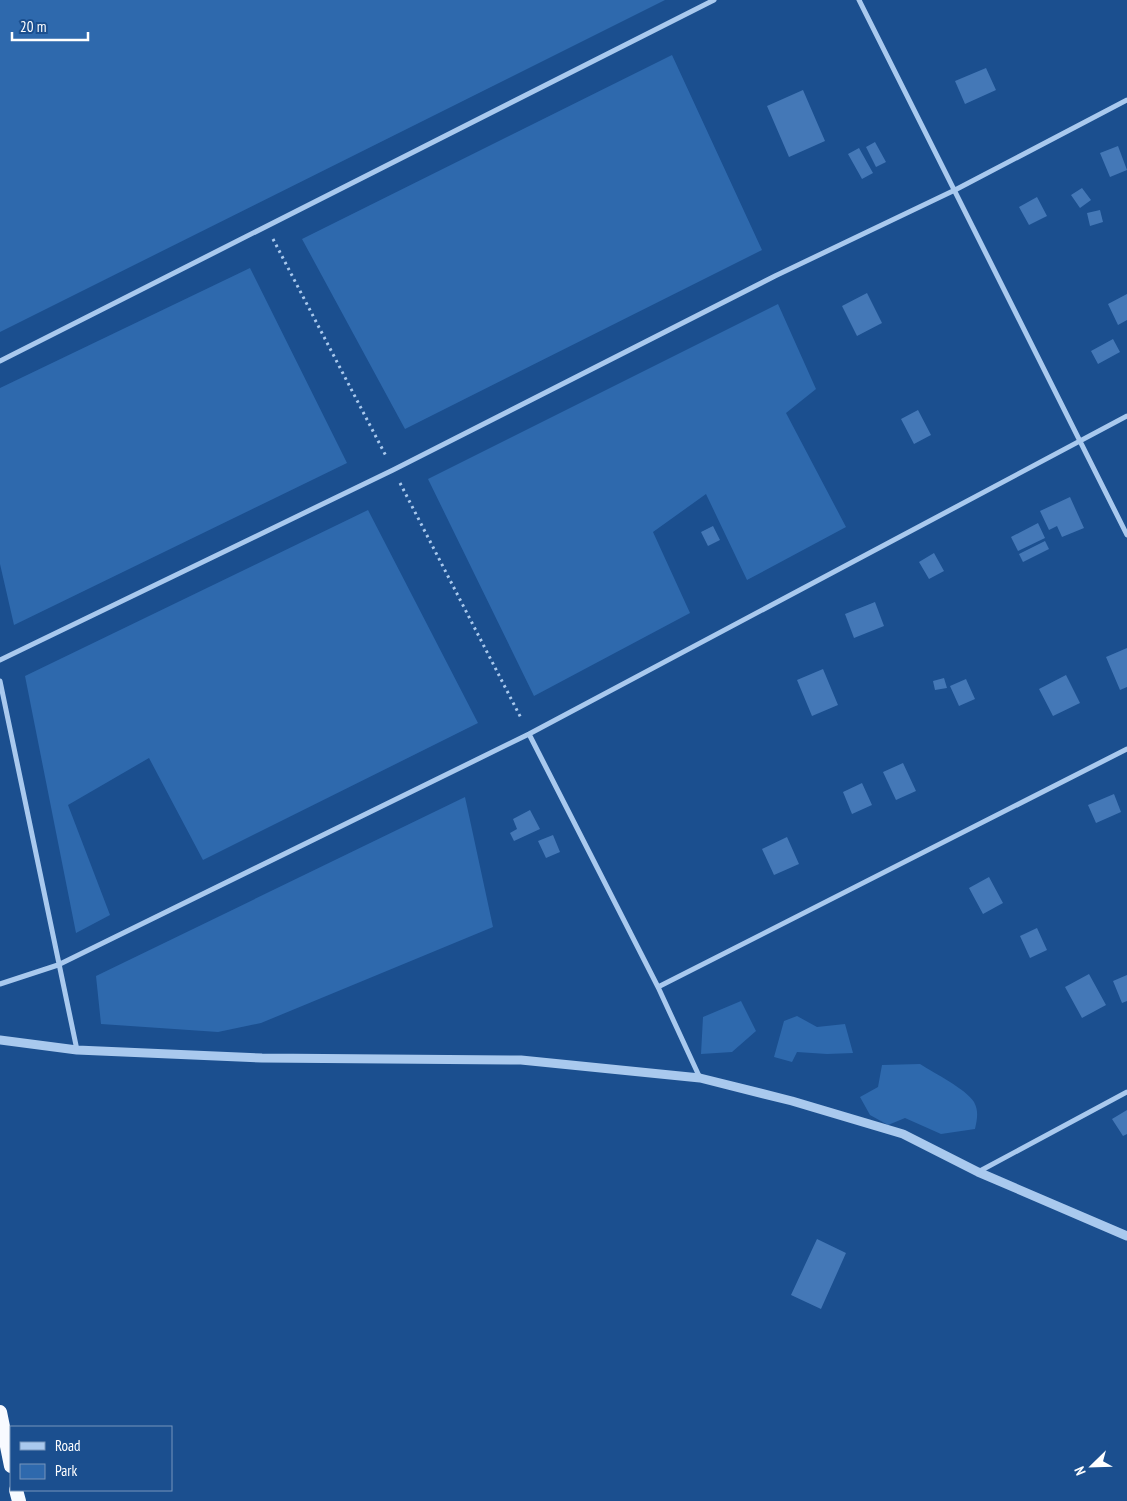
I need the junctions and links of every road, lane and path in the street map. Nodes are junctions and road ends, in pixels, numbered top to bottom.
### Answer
1 (714, 0) edge
2 (859, 0) edge
3 (1127, 100) edge
4 (955, 190) junction
5 (0, 361) edge
6 (1127, 416) edge
7 (1080, 441) junction
8 (1127, 535) edge
9 (0, 660) edge
10 (0, 681) edge
11 (529, 734) junction
12 (1127, 749) edge
13 (58, 965) junction
14 (0, 984) edge
15 (658, 987) junction
16 (0, 1040) edge
17 (77, 1050) junction
18 (700, 1078) junction
19 (1127, 1092) edge
20 (978, 1172) junction
21 (1127, 1236) edge
22 (0, 1412) edge
23 (10, 1461) edge

1 - 5 street
2 - 4 street
3 - 4 street
4 - 7 street
4 - 9 street
6 - 7 street
7 - 8 street
7 - 11 street
10 - 13 street
11 - 13 street
11 - 15 street
12 - 15 street
13 - 14 street
13 - 17 street
15 - 18 street
16 - 17 street
17 - 18 street
18 - 20 street
19 - 20 street
20 - 21 street
22 - 23 highway

